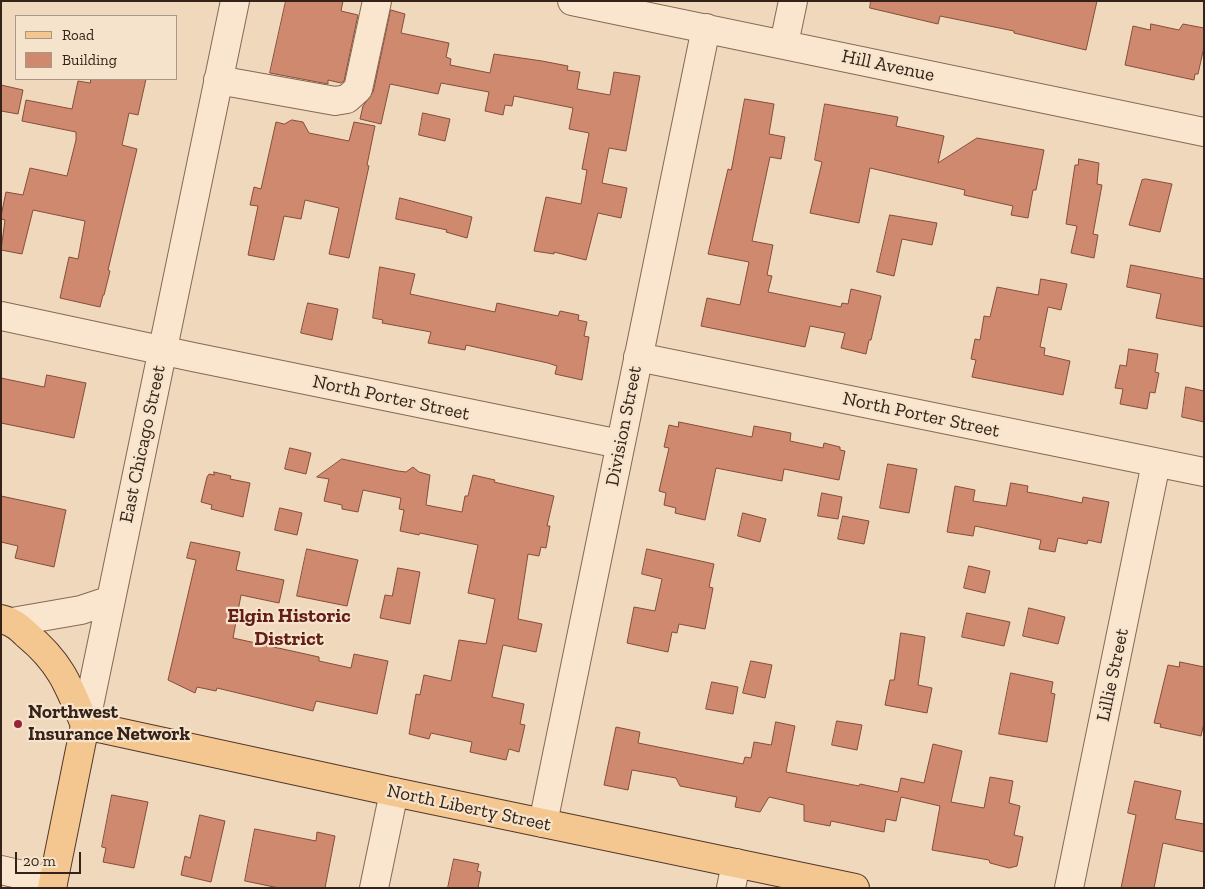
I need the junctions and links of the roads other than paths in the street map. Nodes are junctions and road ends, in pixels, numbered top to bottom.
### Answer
1 (235, 1) edge
2 (377, 1) edge
3 (794, 1) edge
4 (578, 2) edge
5 (706, 28) junction
6 (784, 44) junction
7 (218, 80) junction
8 (1204, 132) edge
9 (1, 316) edge
10 (162, 350) junction
11 (638, 357) junction
12 (620, 444) junction
13 (1156, 463) junction
14 (1204, 472) edge
15 (110, 600) junction
16 (6, 620) edge
17 (85, 725) junction
18 (394, 792) junction
19 (543, 823) junction
20 (1, 870) edge
21 (733, 876) edge
22 (53, 885) edge
23 (374, 888) edge
24 (854, 888) edge
25 (1069, 888) edge

1 - 7 street, East Chicago Street
2 - 7 street
3 - 6 street
4 - 5 street, Hill Avenue
5 - 6 street, Hill Avenue
5 - 11 street, Division Street
6 - 8 street, Hill Avenue
7 - 10 street, East Chicago Street
9 - 10 street, North Porter Street
10 - 12 street, North Porter Street
10 - 15 street, East Chicago Street
11 - 12 street, Division Street
11 - 13 street, North Porter Street
12 - 19 street, Division Street
13 - 14 street, North Porter Street
13 - 25 street, Lillie Street
15 - 16 street
15 - 17 street, East Chicago Street
16 - 17 main road
17 - 18 main road, North Liberty Street
17 - 22 main road, East Chicago Street
18 - 19 main road, North Liberty Street
18 - 23 street
19 - 21 main road, North Liberty Street
20 - 22 street
21 - 24 main road, North Liberty Street

